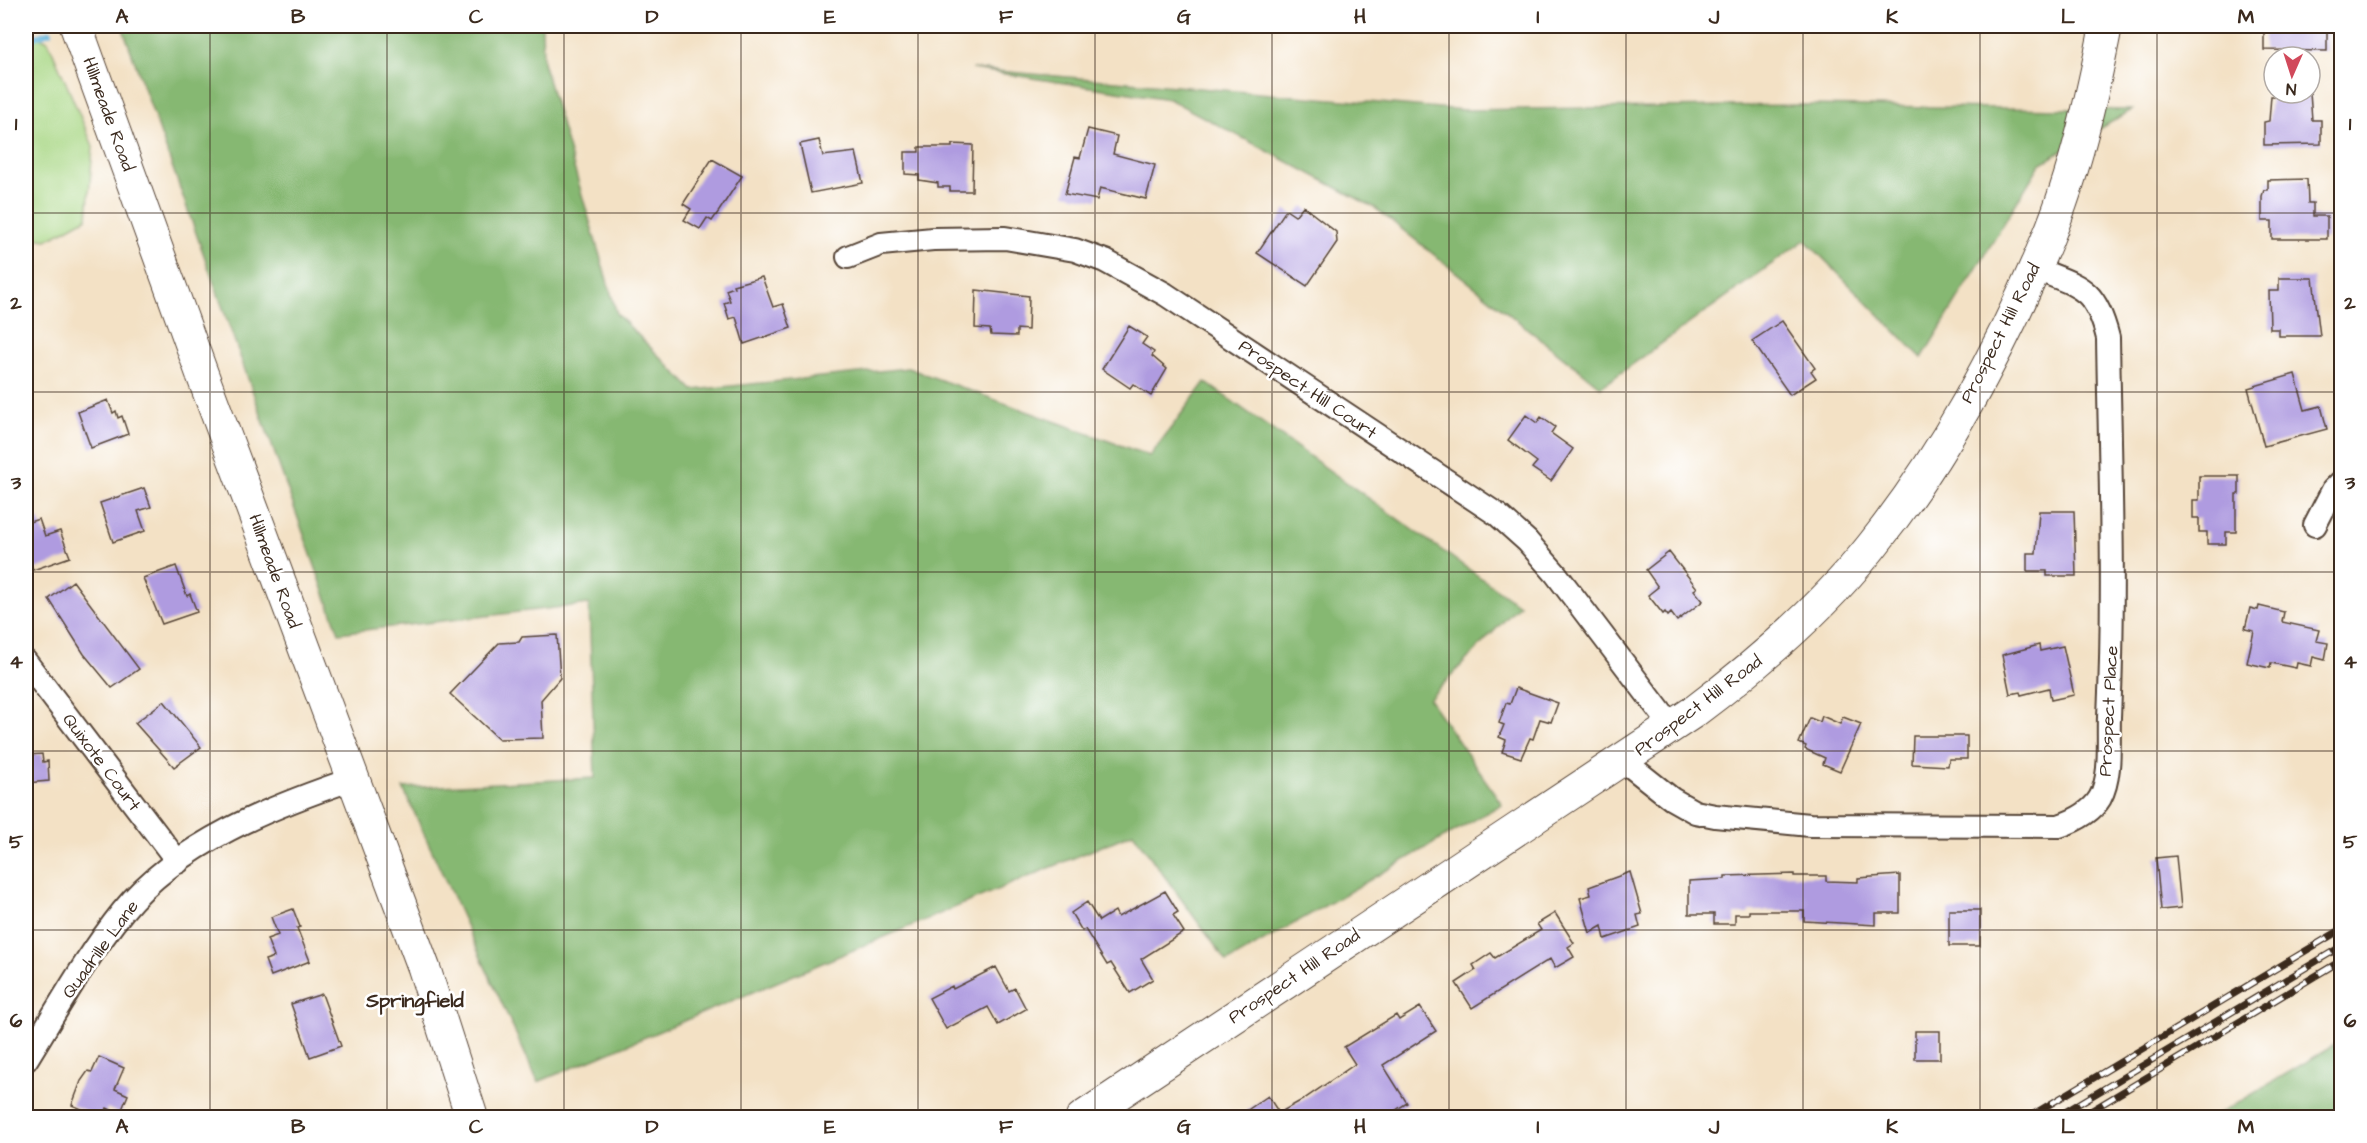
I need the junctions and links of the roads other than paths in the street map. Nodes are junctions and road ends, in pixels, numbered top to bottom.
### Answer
1 (75, 26) edge
2 (2106, 26) edge
3 (848, 256) dead end
4 (2034, 268) junction
5 (2342, 481) edge
6 (2315, 525) dead end
7 (26, 662) edge
8 (1672, 727) junction
9 (1624, 761) junction
10 (353, 779) junction
11 (178, 862) junction
12 (26, 1060) edge
13 (472, 1118) edge
14 (1082, 1118) edge

1 - 10 street, Hillmeade Road
2 - 4 street, Prospect Hill Road
3 - 8 street, Prospect Hill Court
4 - 8 street, Prospect Hill Road
4 - 9 street, Prospect Place
5 - 6 street
7 - 11 street, Quixote Court
8 - 9 street, Prospect Hill Road
9 - 14 street, Prospect Hill Road
10 - 11 street, Quadrille Lane
10 - 13 street, Hillmeade Road
11 - 12 street, Quadrille Lane

